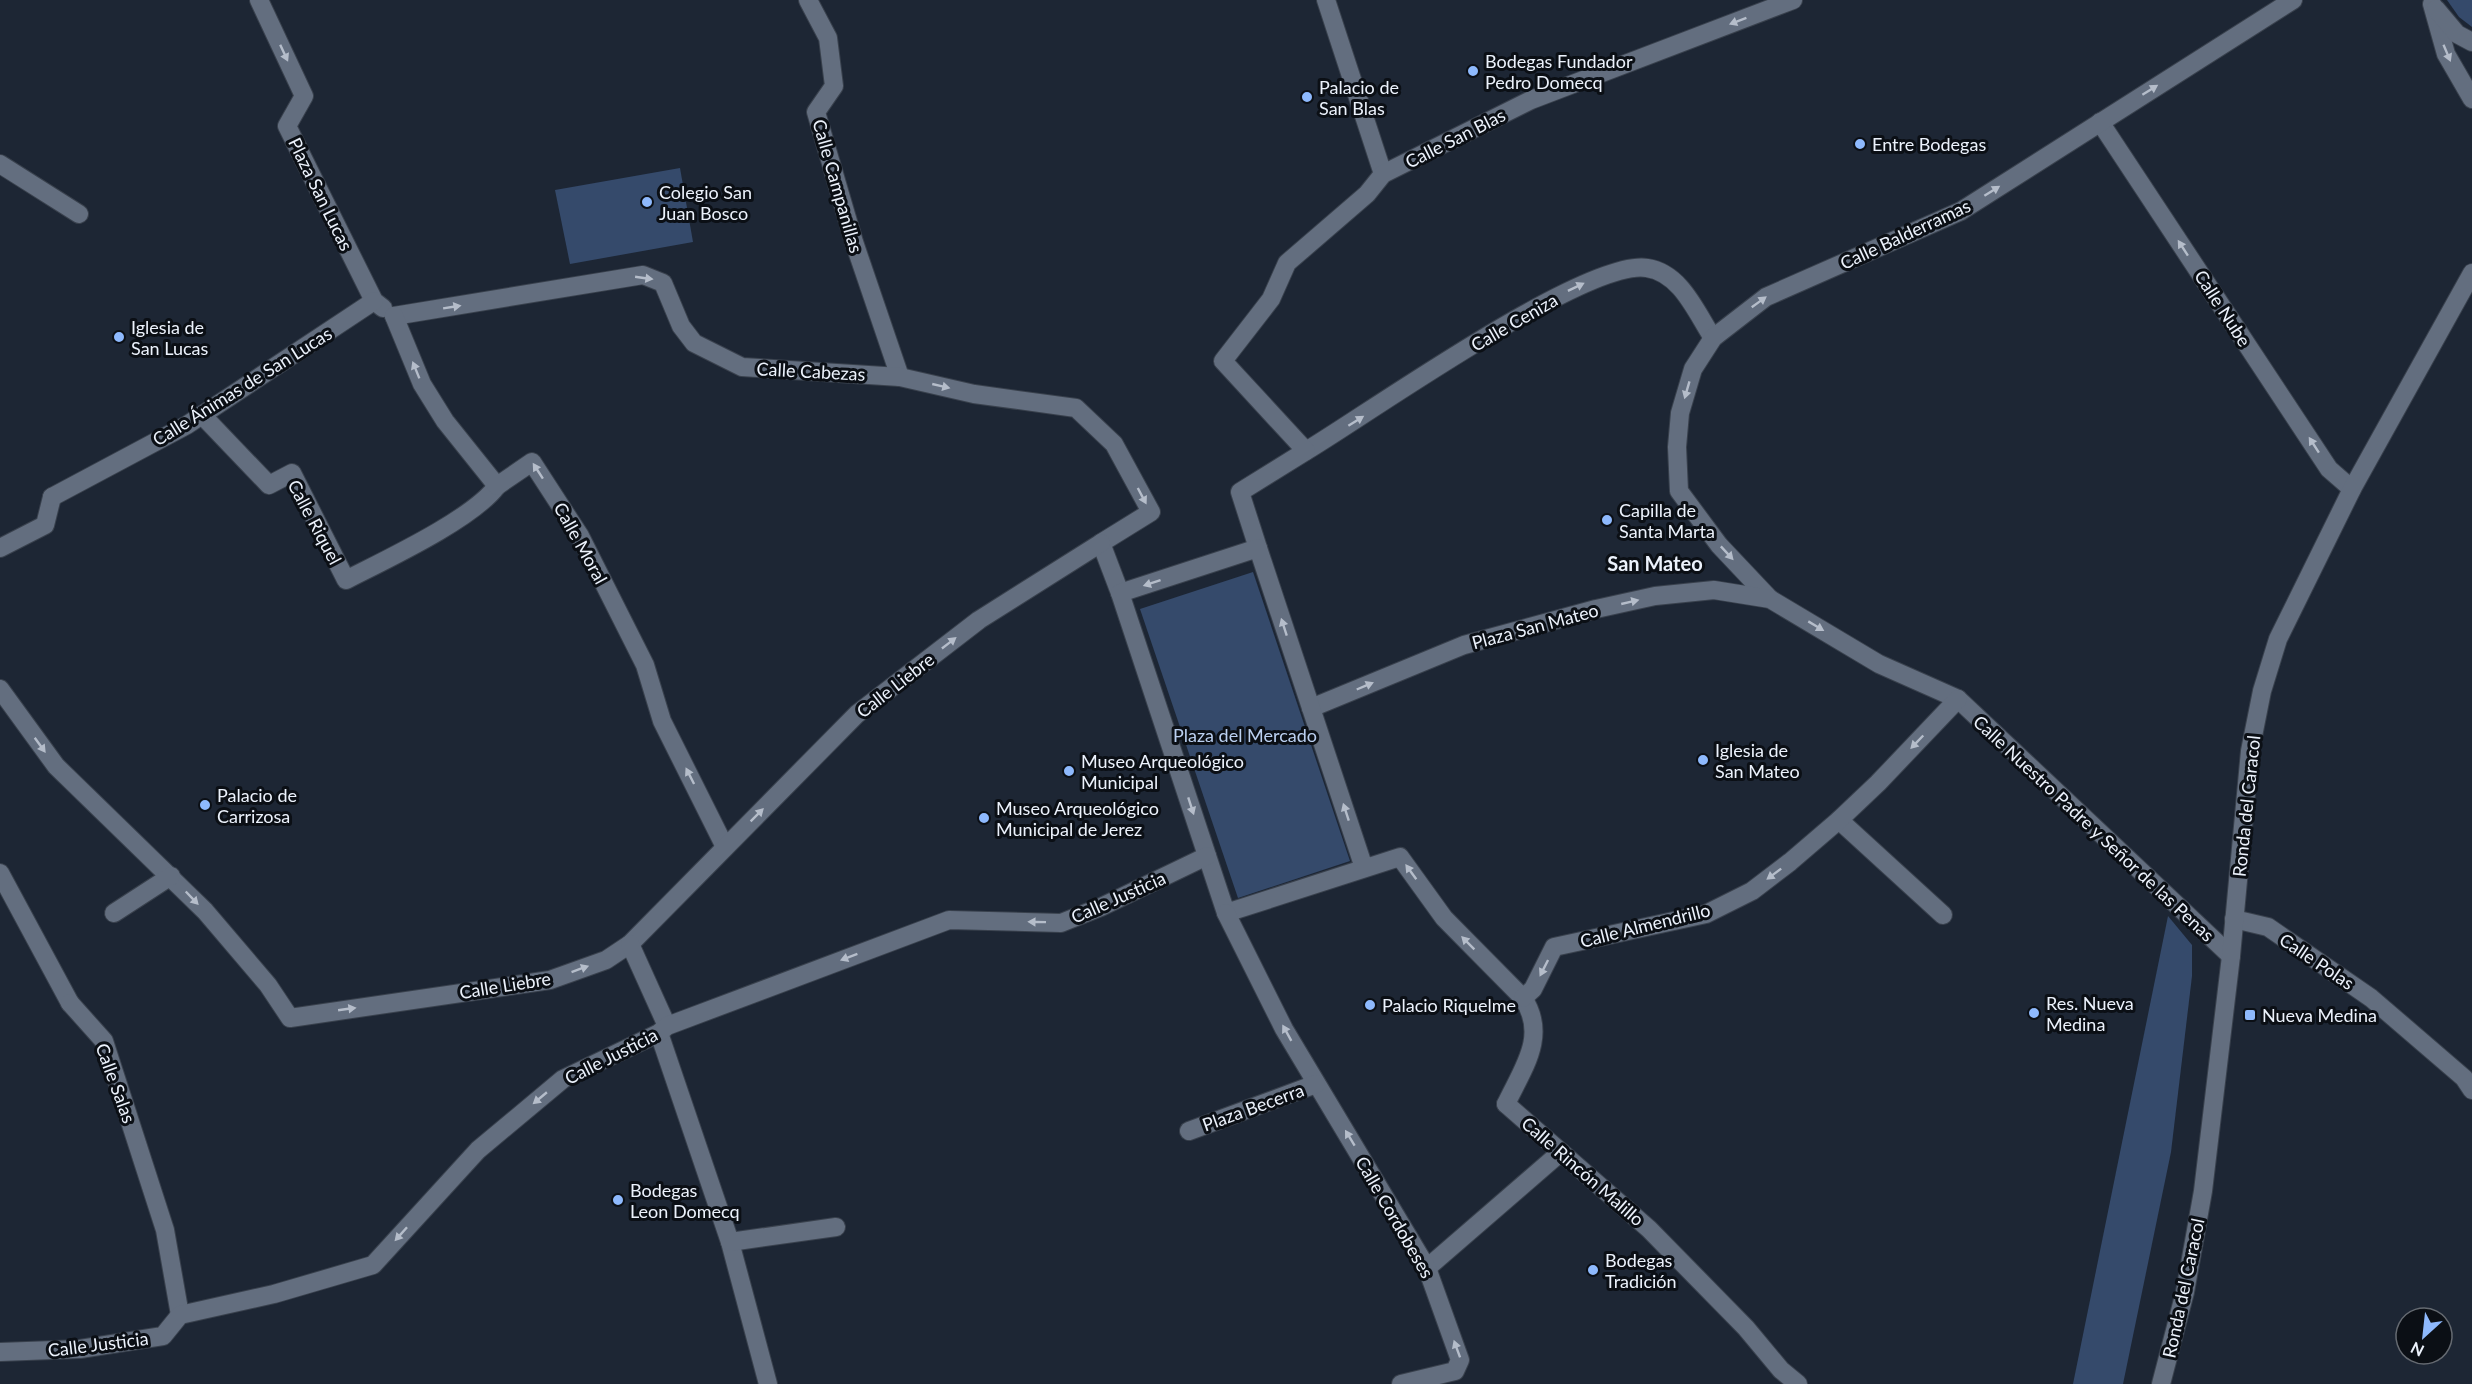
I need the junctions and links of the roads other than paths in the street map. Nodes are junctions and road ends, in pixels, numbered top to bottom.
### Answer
1 (259, 0) edge
2 (808, 0) edge
3 (1326, 0) edge
4 (1793, 0) edge
5 (2293, 0) edge
6 (2431, 2) edge
7 (2472, 42) edge
8 (2472, 99) edge
9 (2100, 122) junction
10 (0, 165) edge
11 (1383, 174) junction
12 (79, 214) dead end
13 (2472, 273) edge
14 (374, 301) junction
15 (394, 316) junction
16 (1713, 338) junction
17 (900, 377) junction
18 (202, 415) junction
19 (1306, 451) junction
20 (497, 486) junction
21 (2352, 489) junction
22 (1679, 490) joint
23 (1101, 543) junction
24 (0, 548) edge
25 (1258, 548) junction
26 (1120, 593) junction
27 (1770, 599) junction
28 (2, 695) edge
29 (1958, 699) junction
30 (1311, 708) junction
31 (1839, 819) junction
32 (725, 847) junction
33 (1207, 856) junction
34 (1364, 868) junction
35 (0, 873) edge
36 (171, 876) junction
37 (114, 913) dead end
38 (1226, 913) junction
39 (1943, 915) dead end
40 (2234, 919) junction
41 (630, 944) junction
42 (2231, 956) junction
43 (1523, 998) junction
44 (663, 1029) junction
45 (1316, 1084) junction
46 (2472, 1090) edge
47 (1189, 1131) dead end
48 (1561, 1152) junction
49 (836, 1227) dead end
50 (730, 1242) junction
51 (1427, 1268) junction
52 (180, 1315) junction
53 (0, 1352) edge
54 (768, 1384) edge
55 (1401, 1384) edge
56 (1798, 1384) edge
57 (2161, 1384) edge

1 -> 14 street, Plaza San Lucas
2 - 17 street, Calle Campanillas
3 - 11 street
4 -> 11 street, Calle San Blas
9 -> 5 street, Calle Balderramas
6 - 7 street
6 -> 8 street
16 -> 9 street, Calle Balderramas
21 -> 9 street, Calle Nube
10 - 12 street
11 - 19 street, Calle San Blas
13 - 21 street, Ronda del Caracol
14 - 15 street, Plaza San Lucas
14 - 18 street, Calle Ánimas de San Lucas
15 -> 17 street, Calle Cabezas
20 -> 15 street
19 -> 16 street, Calle Ceniza
16 -> 22 street, Calle Balderramas
17 -> 23 street, Calle Cabezas
18 - 20 street, Calle Riquel
18 - 24 street, Calle Ánimas de San Lucas
19 - 25 street
32 -> 20 street, Calle Moral
21 - 40 street, Ronda del Caracol
22 -> 27 street, Plaza San Mateo
23 - 26 street
32 -> 23 street, Calle Liebre
25 -> 26 street
30 -> 25 street
26 -> 33 street
27 -> 29 street, Plaza San Mateo
30 -> 27 street, Plaza San Mateo
28 -> 36 street, Calle Liebre
29 -> 31 street, Calle Almendrillo
29 - 42 street, Calle Nuestro Padre y Señor de las Penas
34 -> 30 street
31 - 39 street
31 -> 43 street, Calle Almendrillo
32 - 41 street, Calle Liebre
33 - 38 street
33 -> 44 street, Calle Justicia
34 - 38 street
43 -> 34 street
35 - 52 street, Calle Salas
36 - 37 street
36 -> 41 street, Calle Liebre
45 -> 38 street
40 - 42 street, Ronda del Caracol
40 - 46 street, Calle Polas
41 - 44 street
42 - 57 street, Ronda del Caracol
43 - 48 street, Calle Rincón Malillo
44 - 50 street
44 -> 52 street, Calle Justicia
45 - 47 street, Plaza Becerra
51 -> 45 street, Calle Cordobeses
48 - 51 street
48 - 56 street, Calle Rincón Malillo
49 - 50 street
50 - 54 street
55 -> 51 street, Calle Cordobeses
52 - 53 street, Calle Justicia

